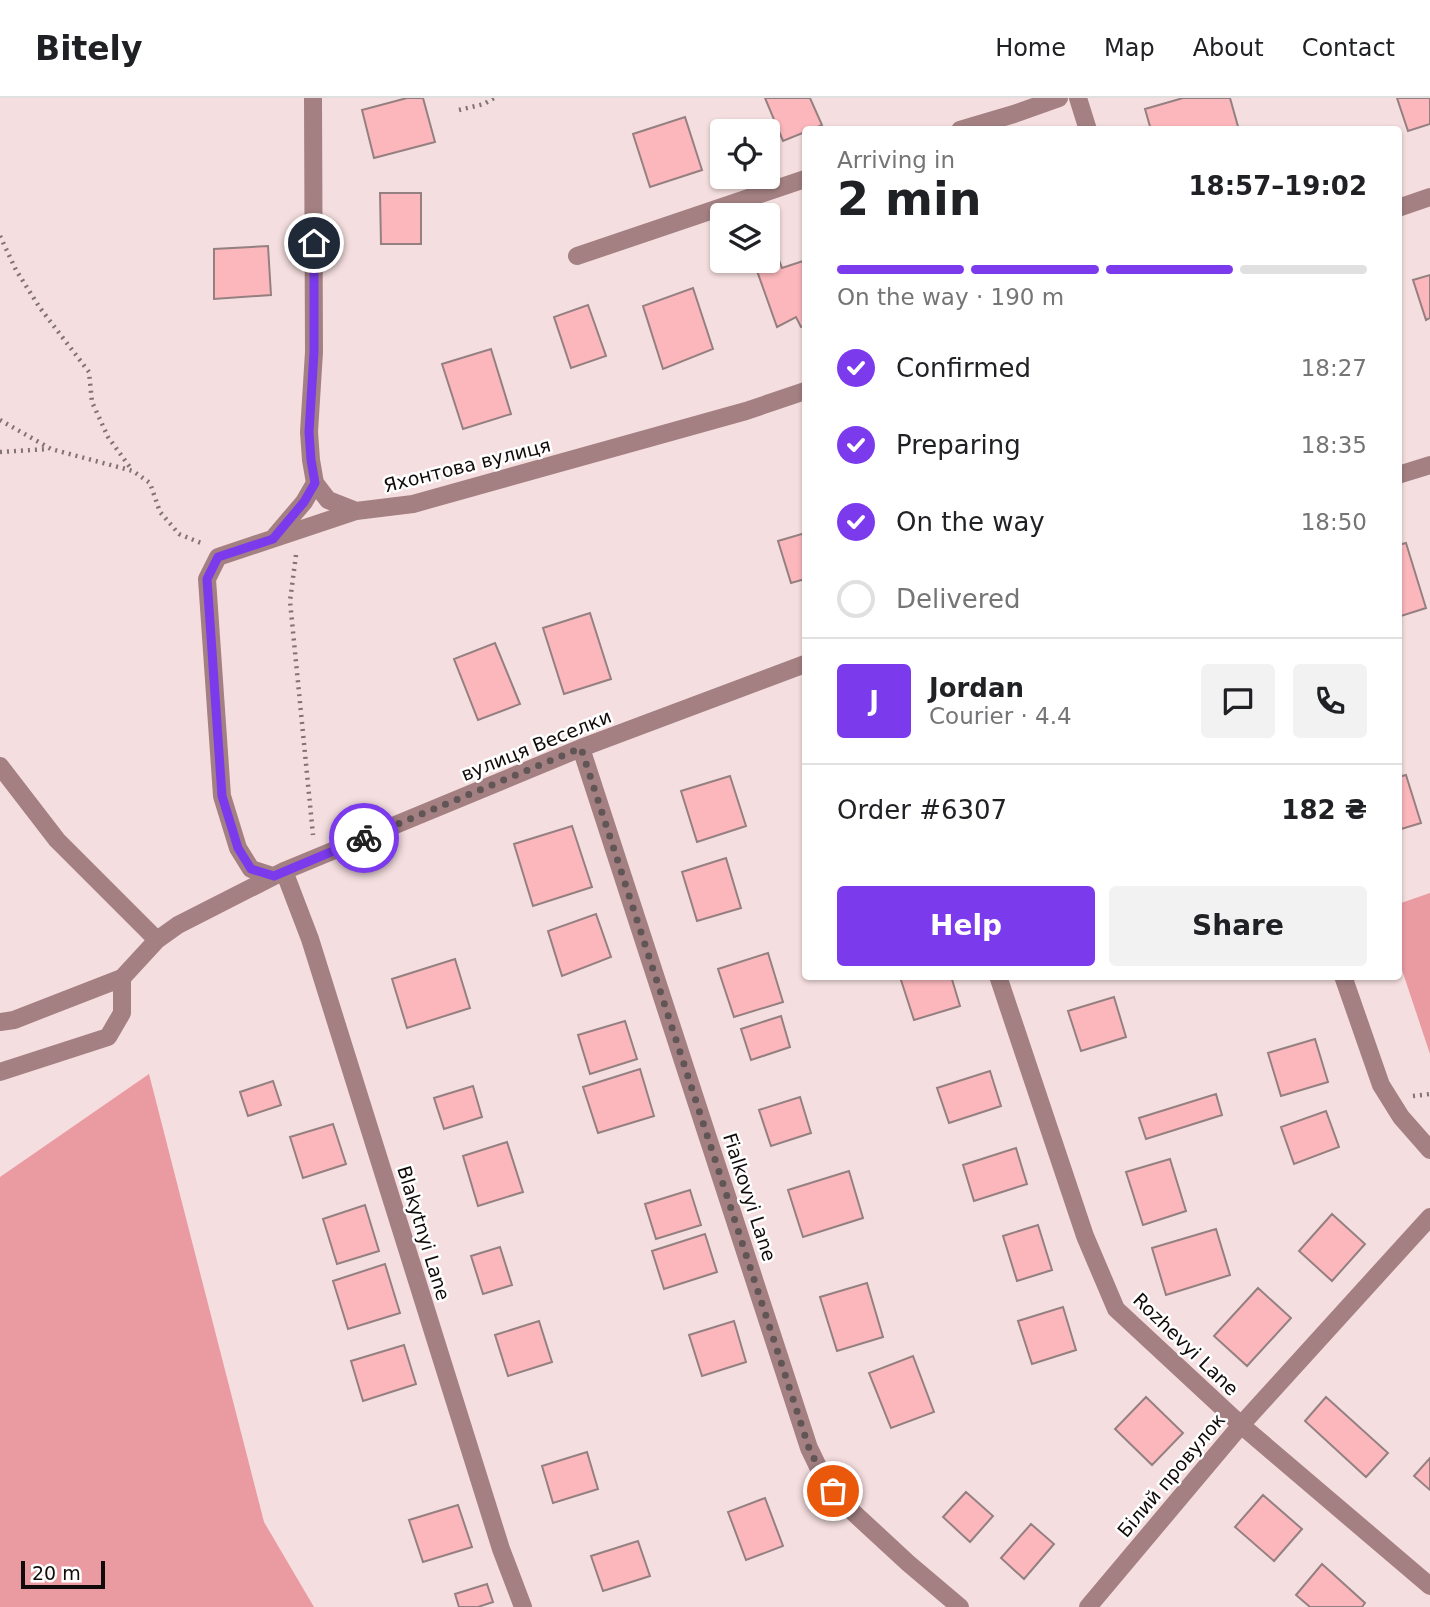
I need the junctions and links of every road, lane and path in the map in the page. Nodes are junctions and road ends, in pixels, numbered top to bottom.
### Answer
1 (313, 98) edge
2 (494, 98) edge
3 (1059, 98) edge
4 (1078, 98) edge
5 (459, 110) dead end
6 (974, 126) edge
7 (1087, 126) edge
8 (802, 180) edge
9 (1430, 197) edge
10 (1402, 207) edge
11 (0, 236) edge
12 (576, 256) dead end
13 (802, 392) edge
14 (0, 420) edge
15 (51, 449) junction
16 (0, 452) edge
17 (1430, 465) edge
18 (132, 471) junction
19 (1402, 474) edge
20 (315, 483) junction
21 (356, 511) junction
22 (299, 530) junction
23 (273, 539) junction
24 (228, 554) junction
25 (802, 665) edge
26 (581, 748) junction
27 (0, 765) edge
28 (322, 855) junction
29 (279, 874) junction
30 (157, 940) junction
31 (122, 978) junction
32 (999, 980) edge
33 (1344, 980) edge
34 (0, 1022) edge
35 (0, 1072) edge
36 (1430, 1150) edge
37 (1430, 1217) edge
38 (1241, 1425) junction
39 (1430, 1586) edge
40 (523, 1607) edge
41 (960, 1607) edge
42 (1088, 1607) edge

1 - 20 street
2 - 5 path
3 - 6 street
4 - 7 street
8 - 12 street
9 - 10 street
11 - 18 path
13 - 21 street, Яхонтова вулиця
14 - 15 path
15 - 16 path
15 - 18 path
17 - 19 street
18 - 24 path
20 - 21 street
20 - 23 street
21 - 22 street, Яхонтова вулиця
22 - 23 street, Яхонтова вулиця
22 - 28 path
23 - 24 street, Яхонтова вулиця
24 - 29 street
25 - 26 street, вулиця Веселки
26 - 28 street, вулиця Веселки
26 - 41 street, Fialkovyi Lane
27 - 30 street
28 - 29 street, вулиця Веселки
29 - 30 street, вулиця Веселки
29 - 40 street, Blakytnyi Lane
30 - 31 street, вулиця Веселки
31 - 34 street
31 - 35 street
32 - 38 street, Rozhevyi Lane
33 - 36 street
37 - 38 street, Білий провулок
38 - 39 street, Rozhevyi Lane
38 - 42 street, Білий провулок

